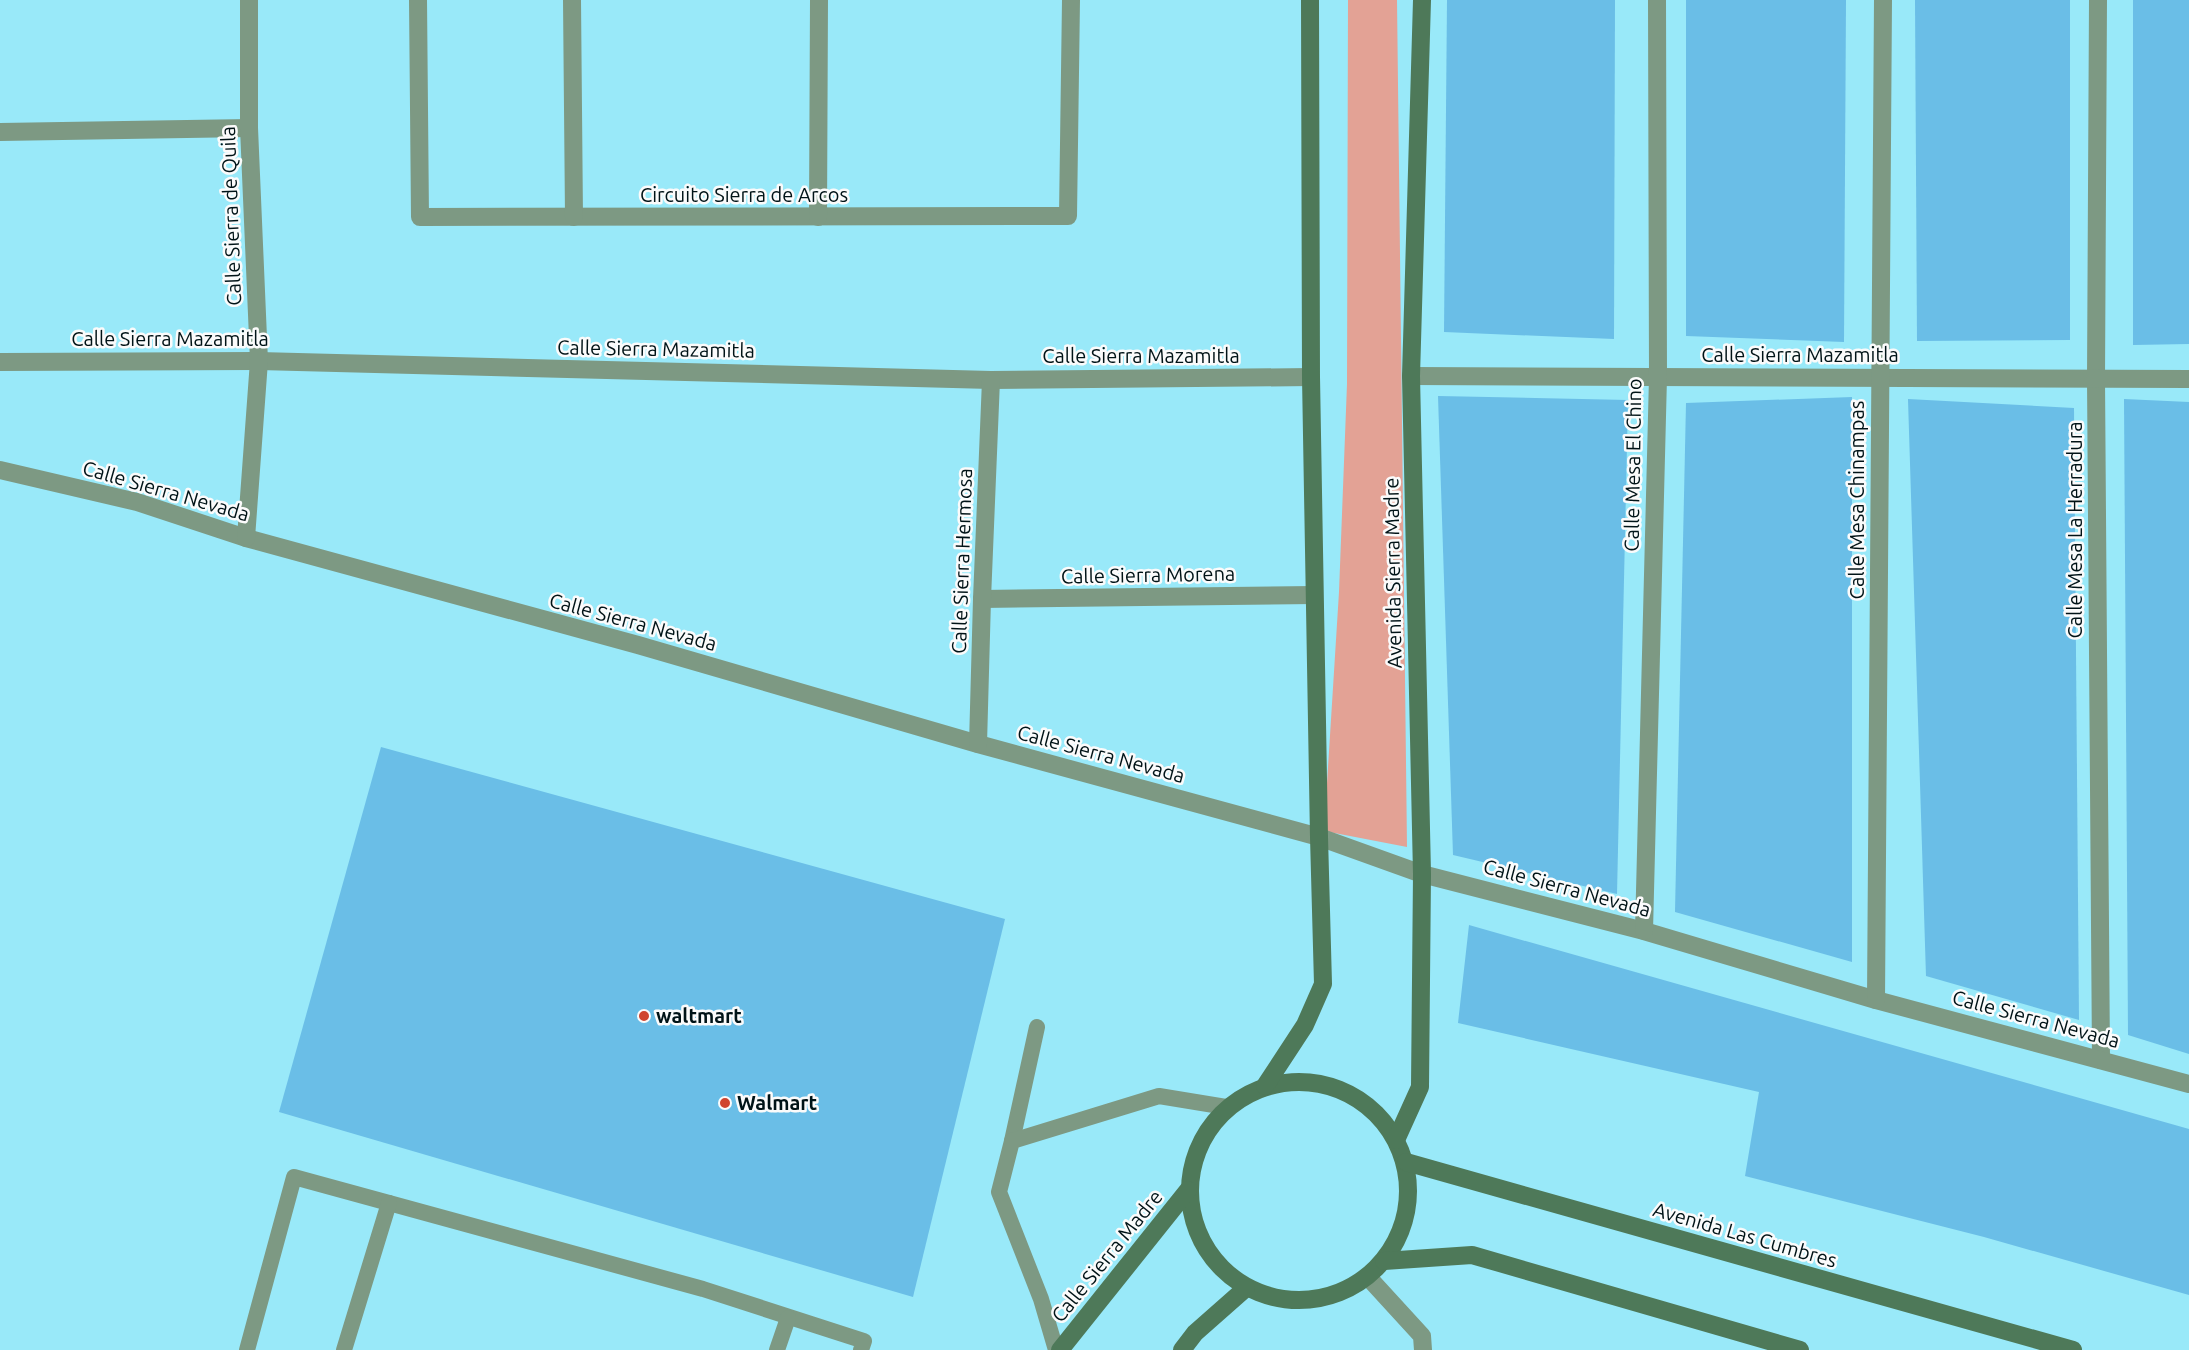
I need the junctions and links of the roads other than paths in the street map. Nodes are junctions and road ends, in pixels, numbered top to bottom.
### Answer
1 (249, 0) edge
2 (418, 0) edge
3 (572, 0) edge
4 (819, 0) edge
5 (1071, 0) edge
6 (1310, 0) edge
7 (1422, 0) edge
8 (1658, 0) edge
9 (1882, 0) edge
10 (2098, 0) edge
11 (249, 128) junction
12 (0, 132) edge
13 (574, 217) junction
14 (818, 217) junction
15 (259, 361) junction
16 (0, 362) edge
17 (1412, 376) junction
18 (1311, 377) junction
19 (1658, 377) junction
20 (1880, 377) junction
21 (2096, 379) junction
22 (2189, 379) edge
23 (991, 380) junction
24 (0, 470) edge
25 (246, 538) junction
26 (1314, 595) junction
27 (982, 599) junction
28 (978, 744) junction
29 (1319, 837) junction
30 (1422, 874) junction
31 (1644, 931) junction
32 (1876, 1000) junction
33 (1037, 1027) dead end
34 (2101, 1060) junction
35 (2189, 1084) edge
36 (1265, 1086) junction
37 (1226, 1107) junction
38 (1396, 1140) junction
39 (1012, 1141) junction
40 (1406, 1162) junction
41 (1188, 1190) junction
42 (389, 1203) junction
43 (1384, 1262) junction
44 (1368, 1277) junction
45 (1246, 1288) junction
46 (788, 1318) junction
47 (248, 1350) edge
48 (344, 1350) edge
49 (777, 1350) edge
50 (861, 1350) edge
51 (1058, 1350) edge
52 (1182, 1350) edge
53 (1423, 1350) edge
54 (1800, 1350) edge
55 (2073, 1350) edge

1 - 11 street, Calle Sierra de Quila
2 - 13 street, Circuito Sierra de Arcos
3 - 13 street
4 - 14 street
5 - 14 street, Circuito Sierra de Arcos
6 - 18 street
7 - 17 street, Avenida Sierra Madre
8 - 19 street, Calle Mesa El Chino
9 - 20 street, Calle Mesa Chinampas
10 - 21 street, Calle Mesa La Herradura
11 - 12 street
11 - 15 street, Calle Sierra de Quila
13 - 14 street, Circuito Sierra de Arcos
15 - 16 street, Calle Sierra Mazamitla
15 - 23 street, Calle Sierra Mazamitla
15 - 25 street, Calle Sierra de Quila
17 - 19 street, Calle Sierra Mazamitla
17 - 30 street, Avenida Sierra Madre
18 - 23 street, Calle Sierra Mazamitla
18 - 26 street
19 - 20 street, Calle Sierra Mazamitla
19 - 31 street, Calle Mesa El Chino
20 - 21 street, Calle Sierra Mazamitla
20 - 32 street, Calle Mesa Chinampas
21 - 22 street, Calle Sierra Mazamitla
21 - 34 street, Calle Mesa La Herradura
23 - 27 street, Calle Sierra Hermosa
24 - 25 street, Calle Sierra Nevada
25 - 28 street, Calle Sierra Nevada
26 - 27 street, Calle Sierra Morena
26 - 29 street
27 - 28 street, Calle Sierra Hermosa
28 - 29 street, Calle Sierra Nevada
29 - 30 street, Calle Sierra Nevada
29 - 36 street
30 - 31 street, Calle Sierra Nevada
30 - 38 street, Avenida Sierra Madre
31 - 32 street, Calle Sierra Nevada
32 - 34 street, Calle Sierra Nevada
33 - 39 lane
34 - 35 street, Calle Sierra Nevada
36 - 37 street
36 - 38 street
37 - 39 lane
37 - 41 street
38 - 40 street
39 - 51 lane
40 - 43 street
40 - 55 street, Avenida Las Cumbres
41 - 45 street
41 - 51 street, Calle Sierra Madre
42 - 46 lane
42 - 47 lane
42 - 48 lane
43 - 44 street
43 - 54 street
44 - 45 street
44 - 53 street
45 - 52 street
46 - 49 lane
46 - 50 lane

